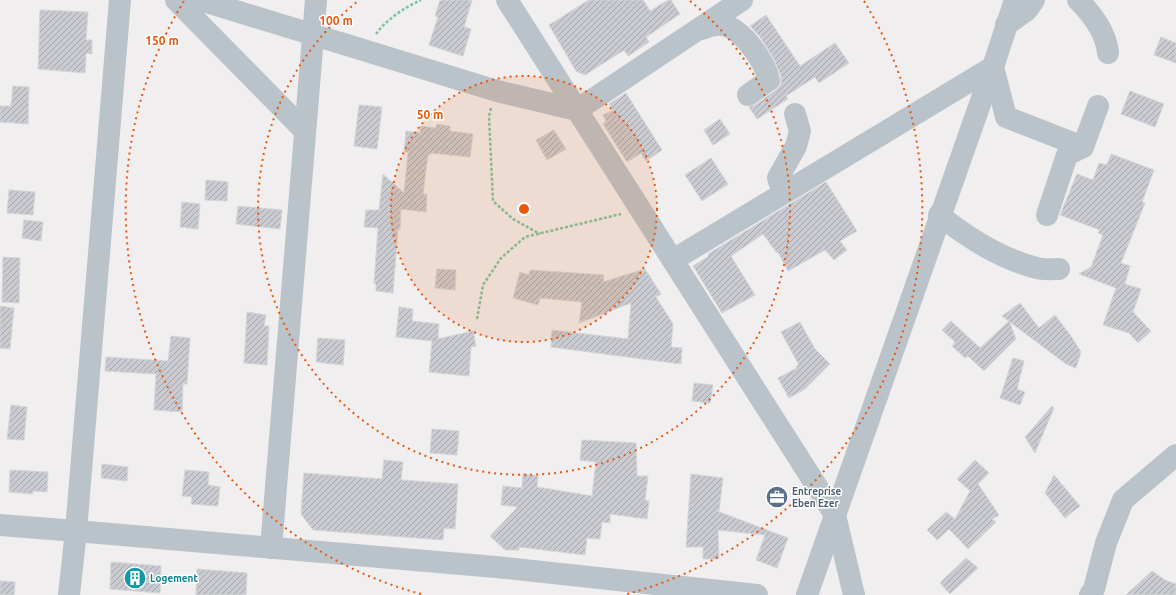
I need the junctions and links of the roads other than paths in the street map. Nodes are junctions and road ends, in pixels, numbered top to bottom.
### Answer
1 (120, 0) edge
2 (176, 0) edge
3 (200, 0) edge
4 (316, 0) edge
5 (507, 0) edge
6 (742, 0) edge
7 (1015, 0) edge
8 (1034, 0) edge
9 (1078, 0) edge
10 (1006, 25) junction
11 (694, 32) junction
12 (313, 34) junction
13 (1108, 53) dead end
14 (993, 67) junction
15 (748, 95) dead end
16 (1098, 106) dead end
17 (577, 110) junction
18 (795, 114) dead end
19 (305, 131) junction
20 (1083, 146) junction
21 (783, 192) junction
22 (939, 215) junction
23 (1047, 215) dead end
24 (673, 260) junction
25 (1059, 269) dead end
26 (1176, 455) edge
27 (835, 515) junction
28 (0, 525) edge
29 (76, 531) junction
30 (271, 548) junction
31 (70, 595) edge
32 (757, 595) edge
33 (807, 595) edge
34 (854, 595) edge
35 (1090, 595) edge

1 - 29 street
2 - 19 street
3 - 12 street
4 - 12 street
5 - 17 street
6 - 11 street
7 - 10 street
8 - 10 street
9 - 13 street
10 - 14 street
11 - 15 street
11 - 17 street
12 - 17 street
12 - 19 street
14 - 20 street
14 - 21 street
14 - 22 street
16 - 20 street
17 - 24 street
18 - 21 street
19 - 30 street
20 - 23 street
21 - 24 street
22 - 25 street
22 - 27 street
24 - 27 street
26 - 35 street
27 - 33 street
27 - 34 street
28 - 29 street
29 - 30 street
29 - 31 street
30 - 32 street

